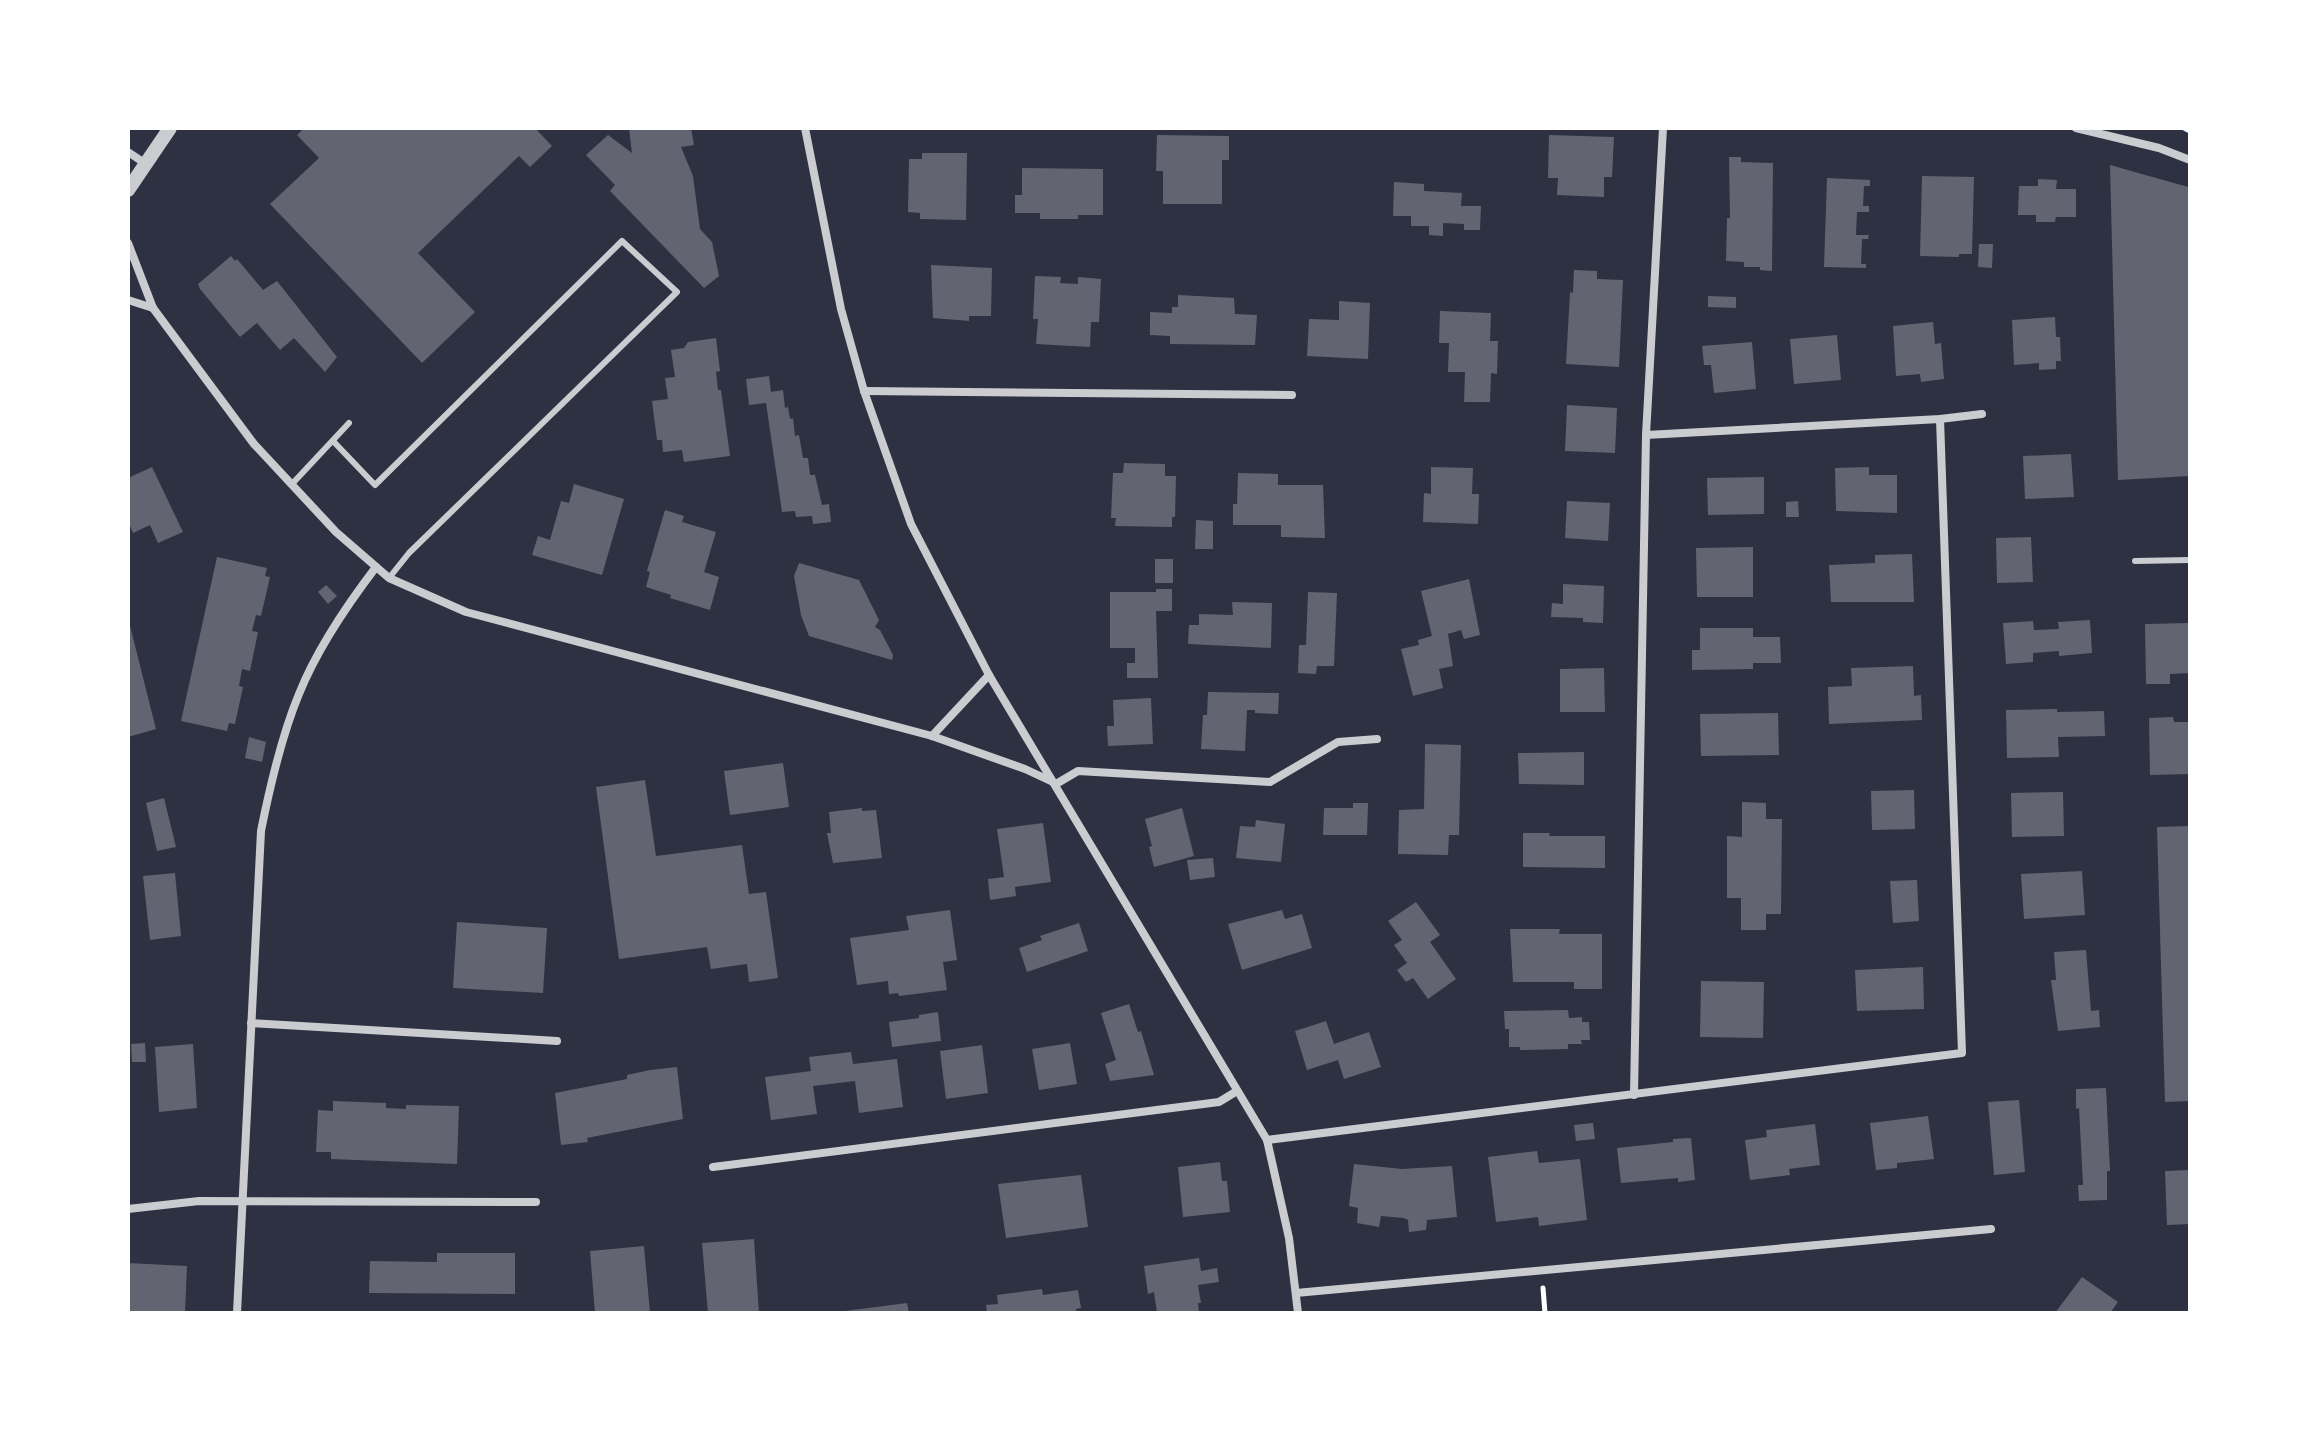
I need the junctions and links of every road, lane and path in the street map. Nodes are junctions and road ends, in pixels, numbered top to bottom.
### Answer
1 (170, 128) edge
2 (805, 128) edge
3 (1663, 128) edge
4 (2076, 128) edge
5 (2184, 128) edge
6 (2190, 131) edge
7 (128, 152) edge
8 (2190, 160) edge
9 (146, 164) junction
10 (128, 190) edge
11 (128, 243) edge
12 (128, 300) edge
13 (153, 308) junction
14 (864, 391) junction
15 (1292, 395) dead end
16 (1982, 414) dead end
17 (1940, 419) junction
18 (349, 423) dead end
19 (1646, 435) junction
20 (333, 441) junction
21 (292, 484) junction
22 (2190, 560) edge
23 (2135, 561) dead end
24 (376, 567) junction
25 (389, 578) junction
26 (989, 675) junction
27 (932, 736) junction
28 (1377, 739) dead end
29 (1056, 784) junction
30 (251, 1023) junction
31 (557, 1041) dead end
32 (1237, 1091) junction
33 (1634, 1095) junction
34 (1267, 1140) junction
35 (713, 1167) dead end
36 (242, 1202) junction
37 (536, 1202) dead end
38 (128, 1209) edge
39 (1991, 1229) dead end
40 (1296, 1293) junction
41 (237, 1313) edge
42 (1298, 1313) edge

1 - 9 street
2 - 14 street
3 - 19 street
4 - 8 street
5 - 6 path
7 - 9 street
9 - 10 street
11 - 13 street
12 - 13 street
13 - 21 street
14 - 15 street
14 - 26 street
16 - 17 street
17 - 19 street
17 - 33 street
18 - 20 lane
19 - 33 street
20 - 21 lane
20 - 25 lane
21 - 24 street
22 - 23 lane
24 - 25 street
24 - 30 street
25 - 27 street
26 - 27 street
26 - 29 street
27 - 29 street
28 - 29 street
29 - 32 street
30 - 31 street
30 - 36 street
32 - 34 street
32 - 35 street
33 - 34 street
34 - 40 street
36 - 37 street
36 - 38 street
36 - 41 street
39 - 40 street
40 - 42 street

